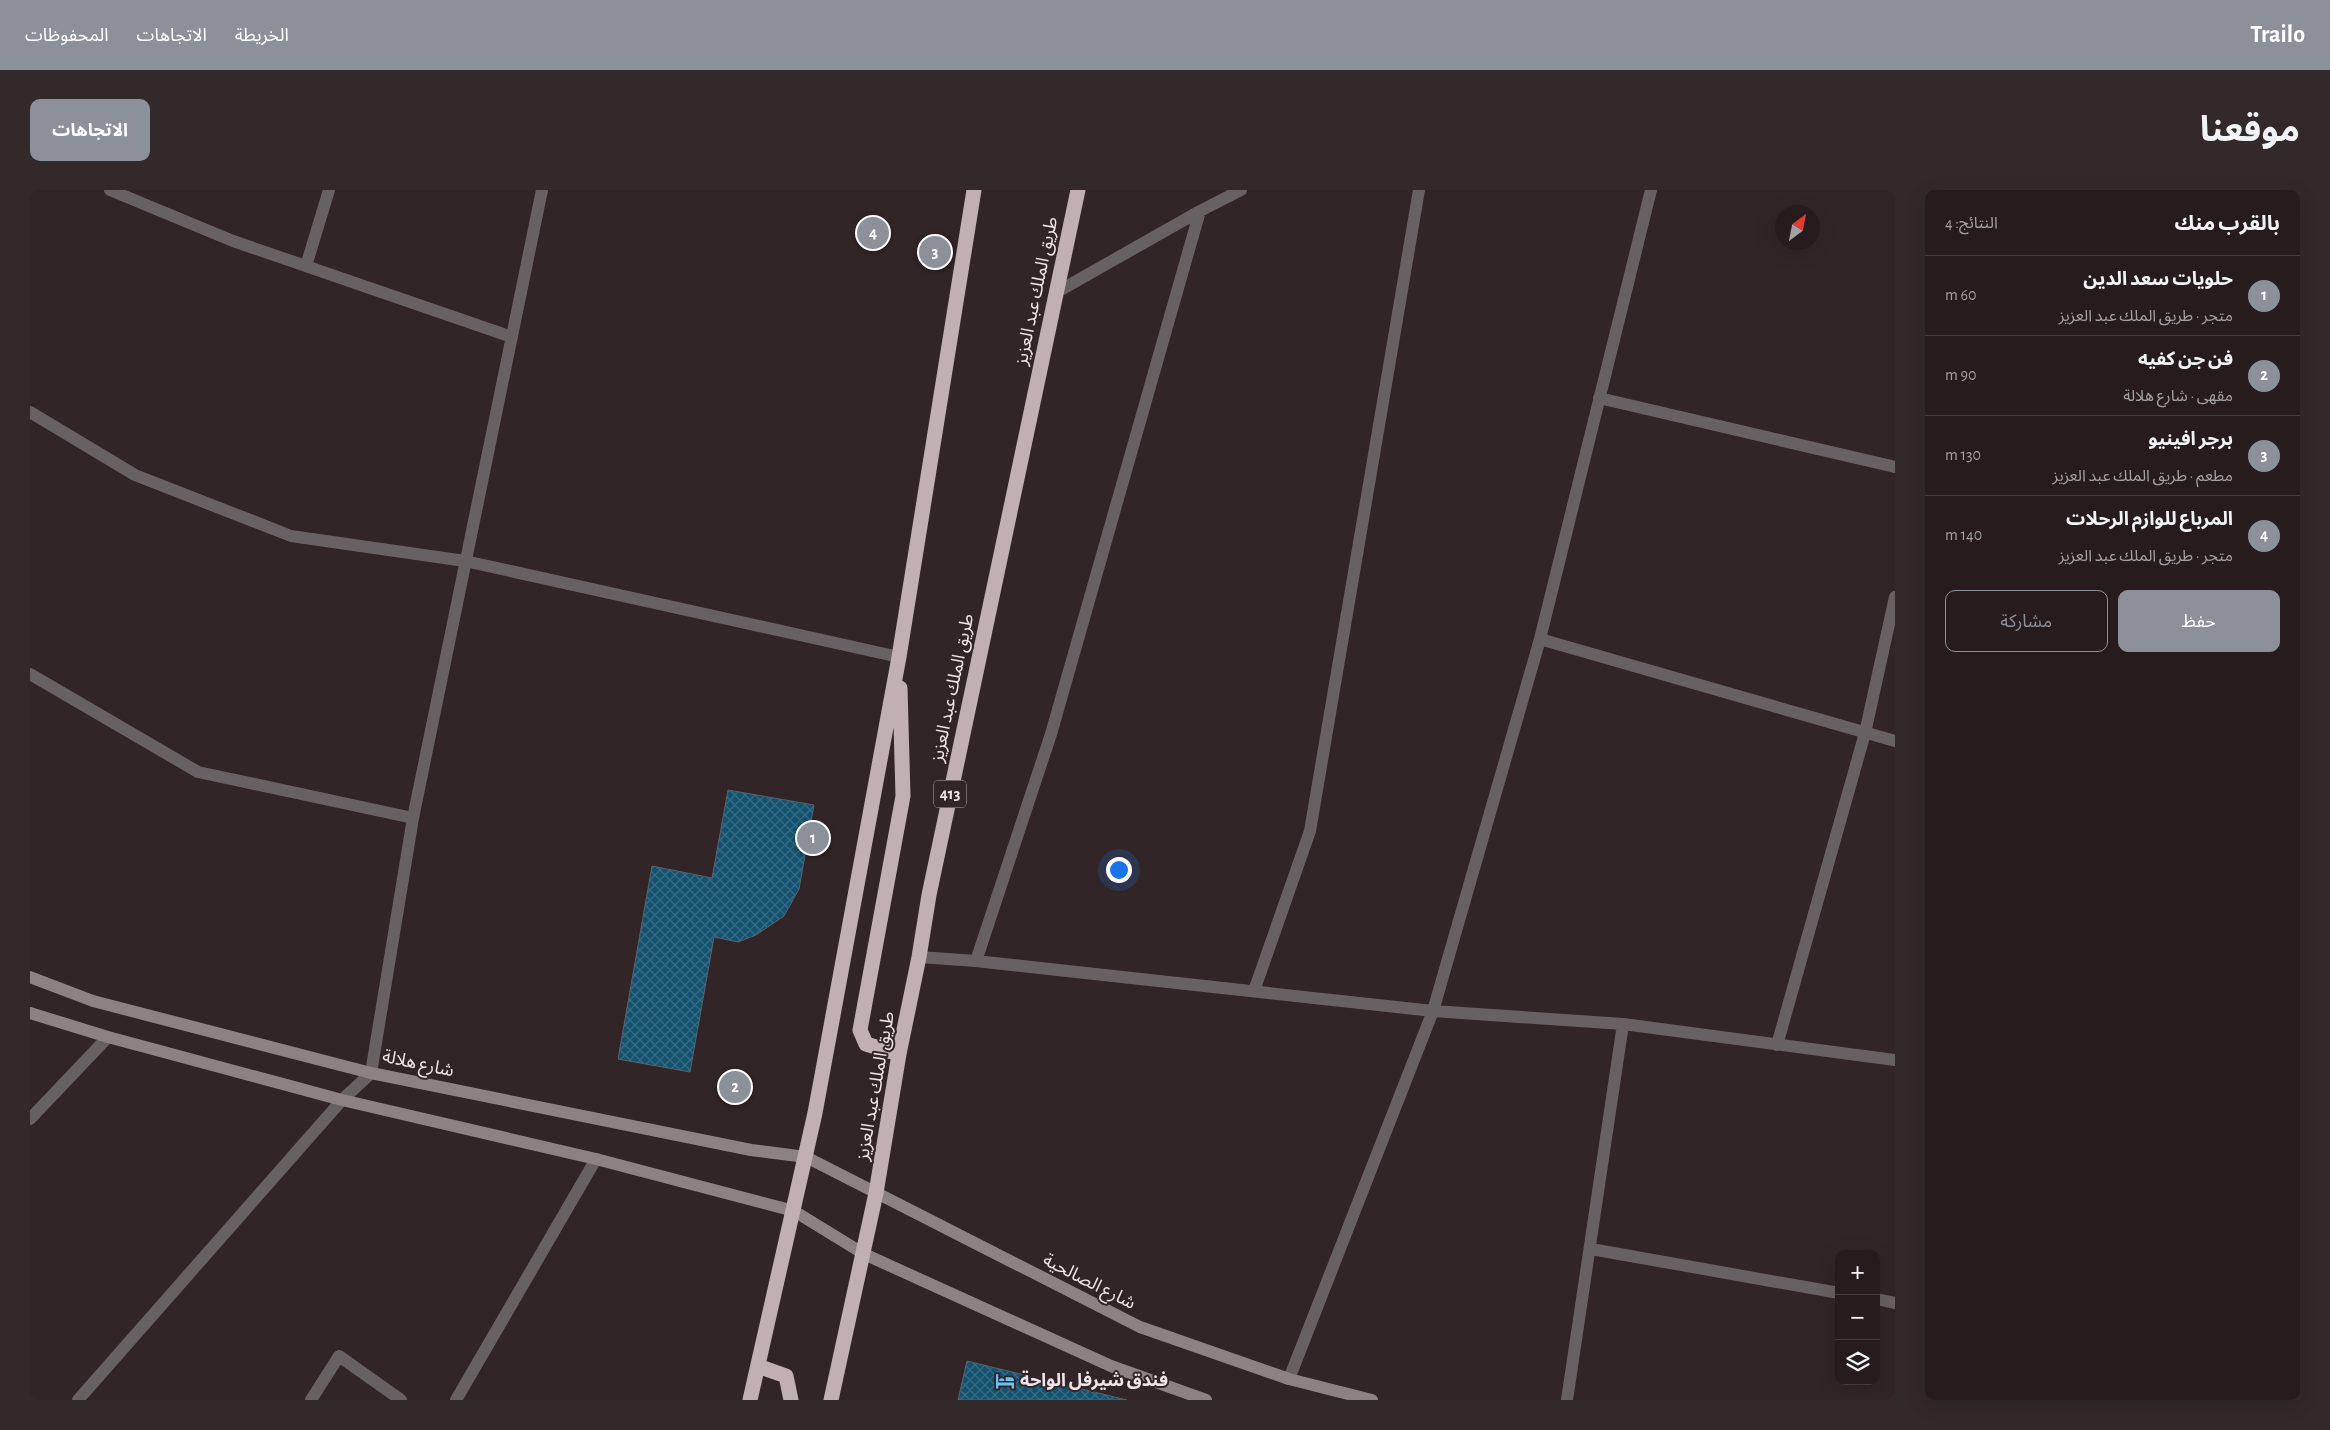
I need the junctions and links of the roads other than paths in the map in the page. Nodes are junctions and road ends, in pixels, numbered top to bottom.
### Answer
1 (110, 190) edge
2 (330, 190) edge
3 (542, 190) edge
4 (974, 190) edge
5 (1078, 190) edge
6 (1240, 190) edge
7 (1419, 190) edge
8 (1651, 190) edge
9 (1200, 211) junction
10 (306, 266) junction
11 (1056, 292) junction
12 (512, 337) junction
13 (1599, 398) junction
14 (30, 412) edge
15 (1894, 463) edge
16 (465, 561) junction
17 (1895, 597) edge
18 (1540, 639) junction
19 (899, 657) junction
20 (30, 674) edge
21 (1865, 733) junction
22 (1895, 741) edge
23 (413, 818) junction
24 (919, 957) junction
25 (976, 961) junction
26 (30, 977) edge
27 (1254, 992) junction
28 (1433, 1011) junction
29 (30, 1013) edge
30 (1623, 1024) junction
31 (108, 1037) junction
32 (1777, 1045) junction
33 (899, 1054) junction
34 (1895, 1060) edge
35 (371, 1073) junction
36 (342, 1100) junction
37 (30, 1118) edge
38 (806, 1157) junction
39 (596, 1159) junction
40 (876, 1193) junction
41 (794, 1211) junction
42 (1591, 1249) junction
43 (864, 1254) junction
44 (1835, 1292) edge
45 (1880, 1300) edge
46 (1895, 1303) edge
47 (758, 1366) junction
48 (1289, 1379) junction
49 (78, 1400) edge
50 (311, 1400) edge
51 (401, 1400) edge
52 (456, 1400) edge
53 (750, 1400) edge
54 (791, 1400) edge
55 (832, 1400) edge
56 (1206, 1400) edge
57 (1372, 1400) edge
58 (1567, 1400) edge

1 - 10 street
2 - 10 street
3 - 12 street
4 - 19 highway
5 - 11 highway, طريق الملك عبد العزيز / 413
6 - 9 street
7 - 27 street
8 - 13 street
9 - 11 street
9 - 25 street
10 - 12 street
11 - 24 highway, طريق الملك عبد العزيز / 413
12 - 16 street
13 - 15 street
13 - 18 street
14 - 16 street
16 - 19 street
16 - 23 street
17 - 21 street
18 - 21 street
18 - 28 street
19 - 33 highway
19 - 38 highway
20 - 23 street
21 - 22 street
21 - 32 street
23 - 35 street
24 - 25 street
24 - 33 highway, طريق الملك عبد العزيز / 413
25 - 27 street
26 - 35 street, شارع هلالة
27 - 28 street
28 - 30 street
28 - 48 street
29 - 31 street
30 - 32 street
30 - 42 street
31 - 36 street
31 - 37 street
32 - 34 street
33 - 40 highway, طريق الملك عبد العزيز / 413
35 - 36 street
35 - 38 street, شارع هلالة
36 - 39 street
36 - 49 street
38 - 40 street, شارع الصالحية
38 - 41 highway
39 - 41 street
39 - 52 street
40 - 43 highway, طريق الملك عبد العزيز / 413
40 - 48 street, شارع الصالحية
41 - 43 street
41 - 47 highway
42 - 44 street
42 - 58 street
43 - 55 highway, طريق الملك عبد العزيز / 413
43 - 56 street
45 - 46 street
47 - 53 highway
47 - 54 highway
48 - 57 street, شارع الصالحية
50 - 51 street

